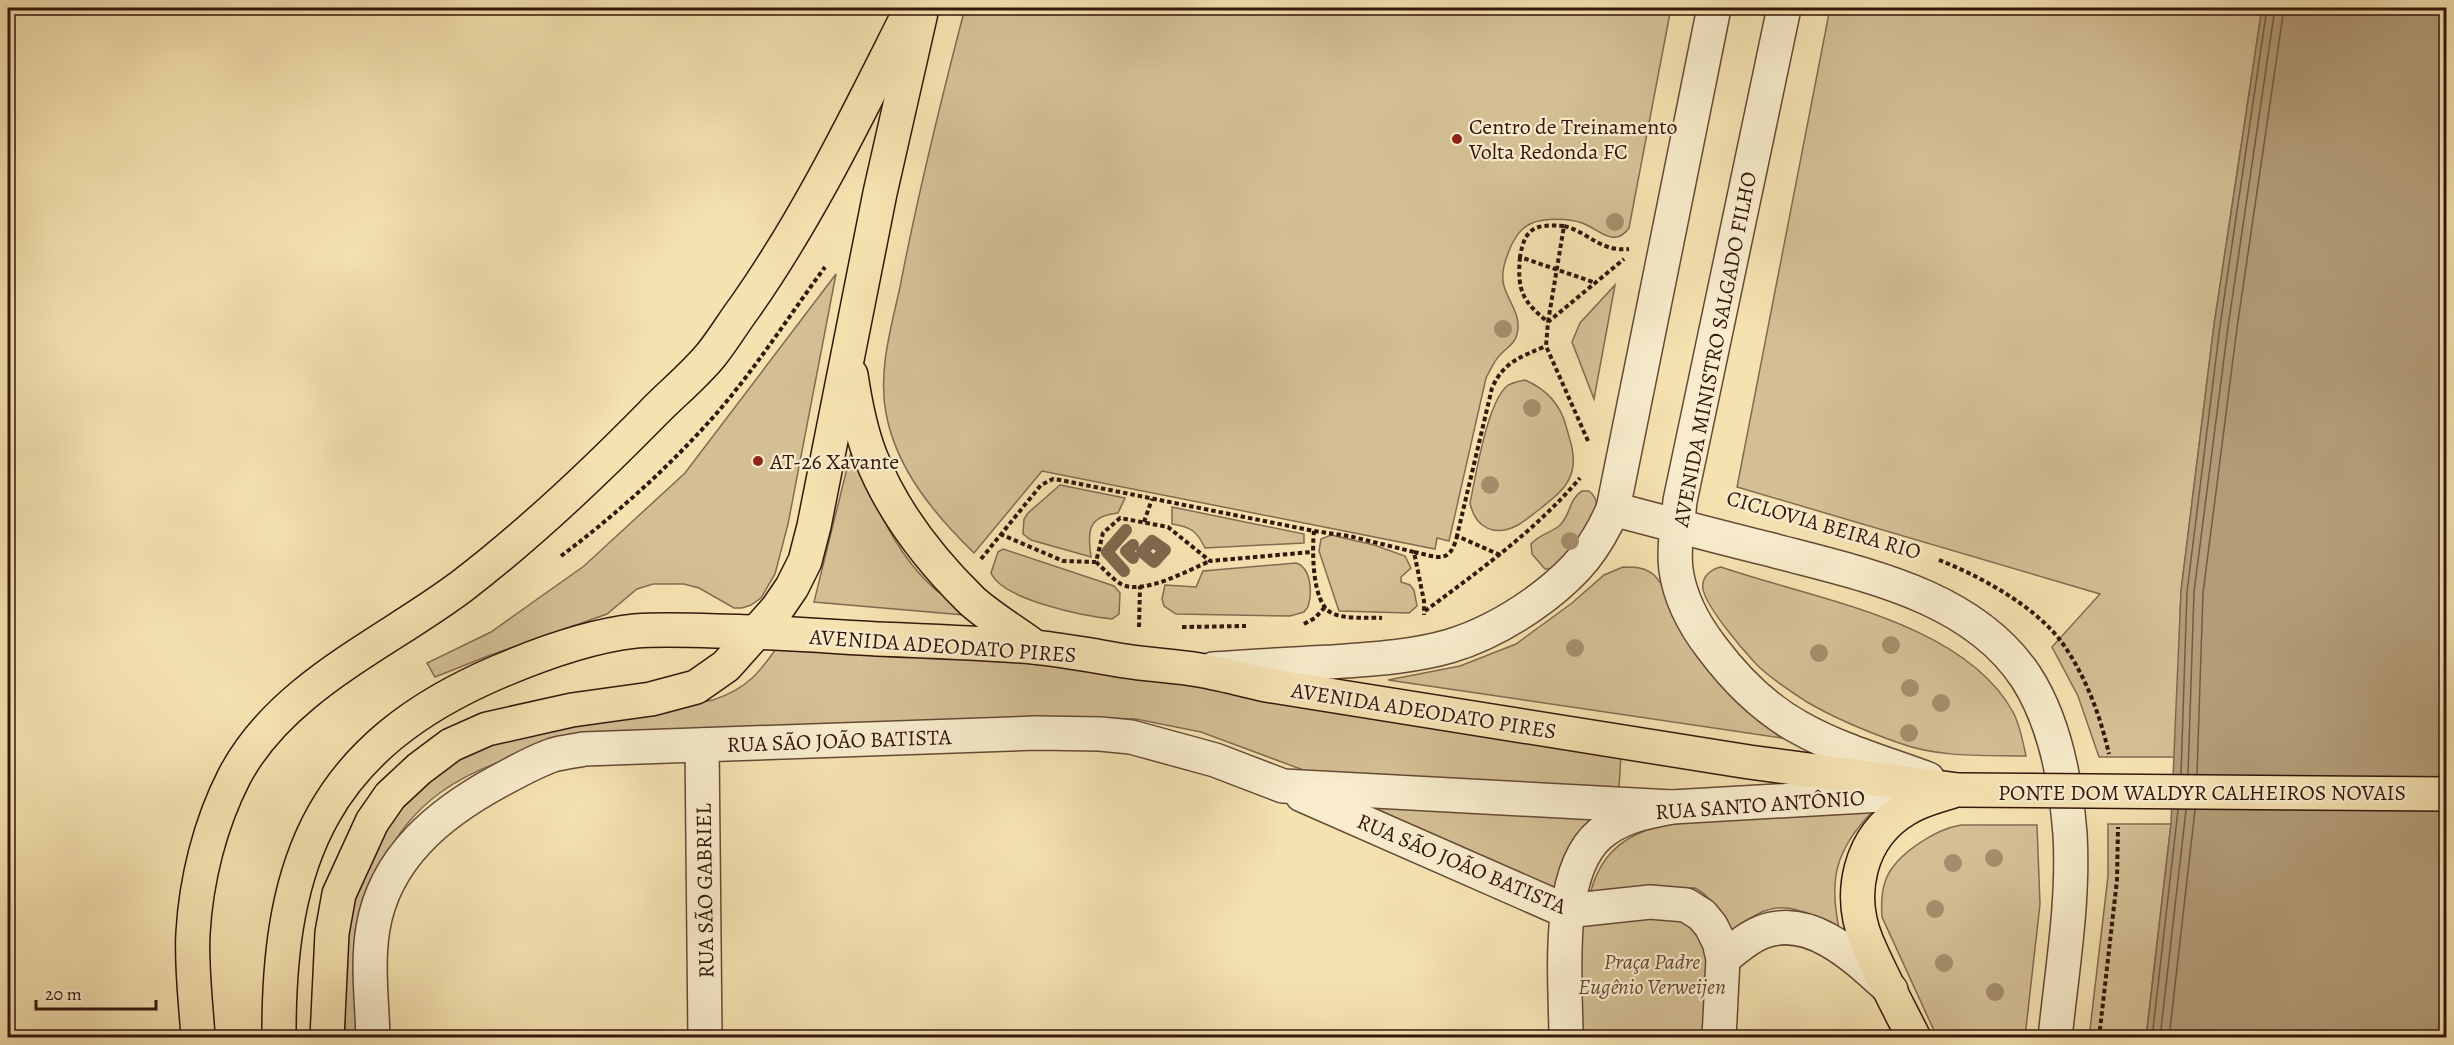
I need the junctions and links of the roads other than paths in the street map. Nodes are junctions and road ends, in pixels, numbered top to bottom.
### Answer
1 (912, 8) edge
2 (922, 8) edge
3 (1714, 8) edge
4 (1784, 8) edge
5 (847, 353) junction
6 (1613, 509) junction
7 (1677, 526) junction
8 (758, 632) junction
9 (1035, 647) junction
10 (1197, 670) junction
11 (702, 745) junction
12 (1283, 786) junction
13 (1958, 790) junction
14 (2446, 794) edge
15 (1672, 807) junction
16 (1566, 912) junction
17 (1723, 959) junction
18 (1891, 990) junction
19 (198, 1038) edge
20 (279, 1038) edge
21 (327, 1038) edge
22 (374, 1038) edge
23 (705, 1038) edge
24 (1566, 1038) edge
25 (1719, 1038) edge
26 (1914, 1038) edge
27 (2055, 1038) edge

1 - 19 main road
2 - 5 main road
3 - 6 street
4 - 7 street, AVENIDA MINISTRO SALGADO FILHO
5 - 8 main road
5 - 9 main road
6 - 7 street
6 - 10 street
7 - 13 street, AVENIDA MINISTRO SALGADO FILHO
7 - 27 street
8 - 9 main road, AVENIDA ADEODATO PIRES
8 - 20 main road, AVENIDA ADEODATO PIRES
8 - 21 main road
9 - 10 main road, AVENIDA ADEODATO PIRES
10 - 13 main road, AVENIDA ADEODATO PIRES
11 - 12 street, RUA SÃO JOÃO BATISTA
11 - 22 street, RUA SÃO JOÃO BATISTA
11 - 23 street, RUA SÃO GABRIEL
12 - 15 street, RUA SÃO JOÃO BATISTA
12 - 16 street, RUA SÃO JOÃO BATISTA
13 - 14 main road, PONTE DOM WALDYR CALHEIROS NOVAIS, bridge
13 - 15 street, RUA SANTO ANTÔNIO
13 - 18 main road
15 - 16 street, RUA SANTO ANTÔNIO
16 - 17 street, RUA SÃO JOÃO BATISTA
16 - 24 street, RUA SANTO ANTÔNIO
17 - 18 street
17 - 25 street
18 - 26 main road

